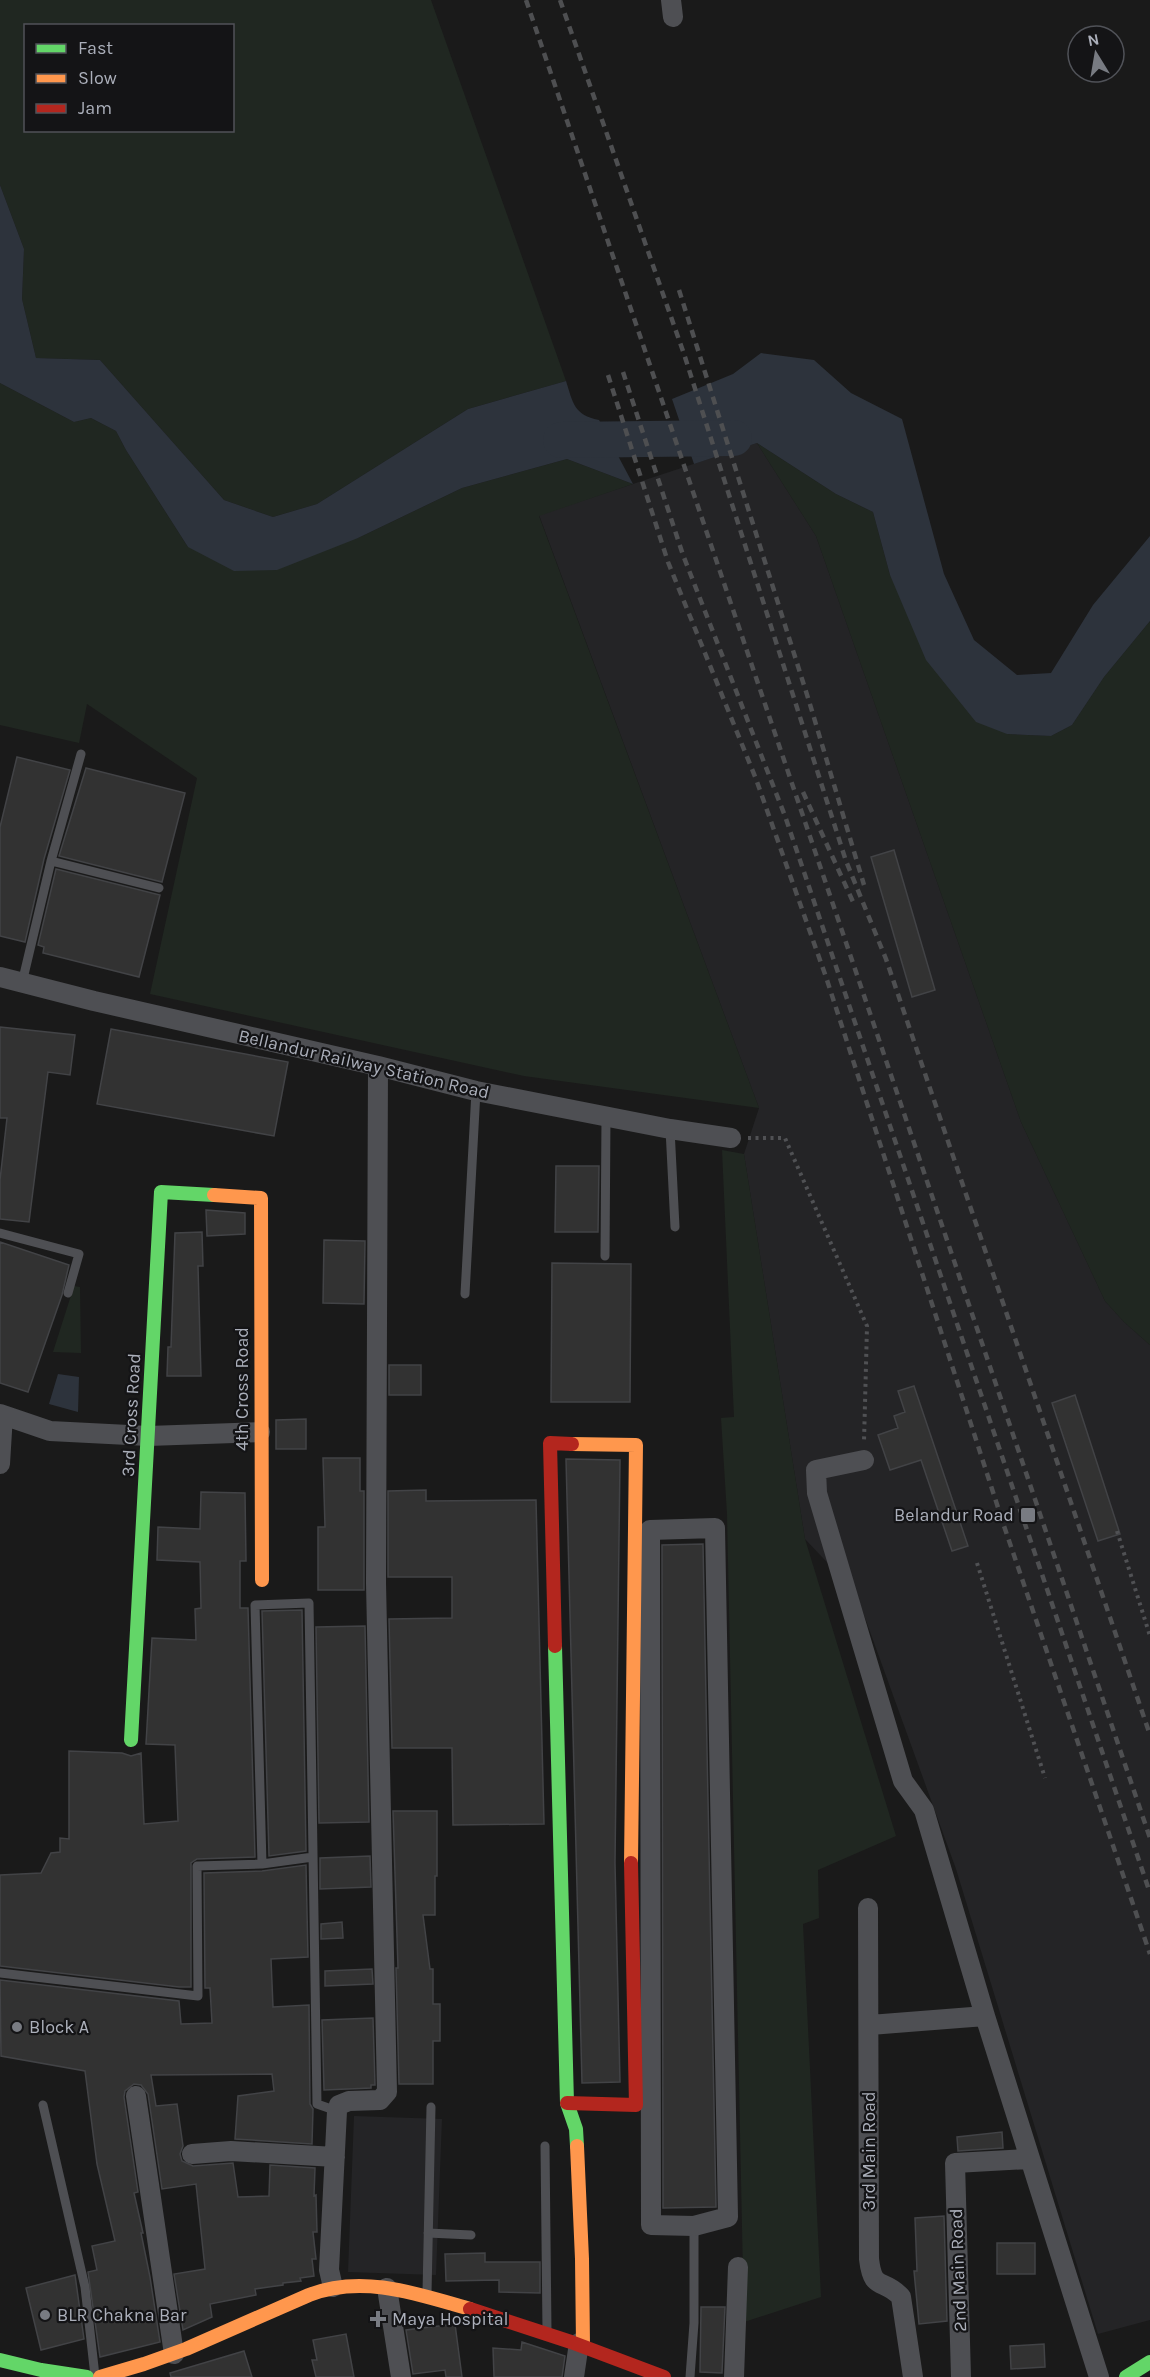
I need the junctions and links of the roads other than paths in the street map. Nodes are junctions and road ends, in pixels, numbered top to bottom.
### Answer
1 (81, 754) dead end
2 (51, 861) junction
3 (159, 888) dead end
4 (0, 978) edge
5 (22, 983) junction
6 (378, 1066) junction
7 (476, 1091) junction
8 (606, 1117) junction
9 (670, 1129) junction
10 (730, 1138) road end
11 (261, 1198) joint
12 (675, 1227) dead end
13 (0, 1233) edge
14 (605, 1256) dead end
15 (68, 1293) dead end
16 (465, 1294) dead end
17 (2, 1415) edge
18 (260, 1432) junction
19 (148, 1436) junction
20 (864, 1460) road end
21 (0, 1464) edge
22 (262, 1580) dead end
23 (131, 1740) dead end
24 (313, 1857) junction
25 (262, 1864) junction
26 (868, 1908) dead end
27 (0, 1973) edge
28 (985, 2016) junction
29 (870, 2025) junction
30 (136, 2096) dead end
31 (567, 2103) junction
32 (43, 2105) dead end
33 (431, 2107) dead end
34 (337, 2111) junction
35 (545, 2146) dead end
36 (192, 2154) dead end
37 (335, 2157) junction
38 (1029, 2159) junction
39 (694, 2226) junction
40 (428, 2234) junction
41 (471, 2235) dead end
42 (738, 2267) dead end
43 (333, 2287) junction
44 (387, 2288) junction
45 (427, 2297) junction
46 (547, 2333) junction
47 (581, 2344) junction
48 (174, 2354) junction
49 (0, 2360) edge
50 (1150, 2362) edge
51 (87, 2377) edge
52 (95, 2377) edge
53 (100, 2377) edge
54 (401, 2377) edge
55 (574, 2377) edge
56 (664, 2377) edge
57 (690, 2377) edge
58 (734, 2377) edge
59 (913, 2377) edge
60 (961, 2377) edge
61 (1099, 2377) edge
62 (1126, 2377) edge

1 - 2 lane
2 - 3 lane
2 - 5 lane
4 - 5 street, Bellandur Railway Station Road
5 - 6 street, Bellandur Railway Station Road
6 - 7 street, Bellandur Railway Station Road
6 - 34 street
7 - 8 street, Bellandur Railway Station Road
7 - 16 lane
8 - 9 street, Bellandur Railway Station Road
8 - 14 lane
9 - 10 street, Bellandur Railway Station Road
9 - 12 lane
11 - 18 street, 4th Cross Road
11 - 19 street, 3rd Cross Road
13 - 15 lane
17 - 19 street
17 - 21 street
18 - 19 street
18 - 22 street, 4th Cross Road
19 - 23 street, 3rd Cross Road
20 - 28 street
24 - 25 lane
24 - 25 lane
24 - 34 lane
25 - 27 lane
26 - 29 street, 3rd Main Road
28 - 29 street
28 - 38 street
29 - 59 street, 3rd Main Road
30 - 48 street
31 - 31 street
31 - 47 street
32 - 52 lane
33 - 40 lane
34 - 37 street
35 - 46 lane
36 - 37 street
37 - 43 street
38 - 60 street, 2nd Main Road
38 - 61 street
39 - 39 street
39 - 57 lane
40 - 41 lane
40 - 45 lane
42 - 58 street
43 - 44 street
43 - 48 street
44 - 45 street
44 - 54 street
45 - 46 street
46 - 47 street
47 - 55 street
47 - 56 street
48 - 53 street
49 - 51 street
50 - 62 street

